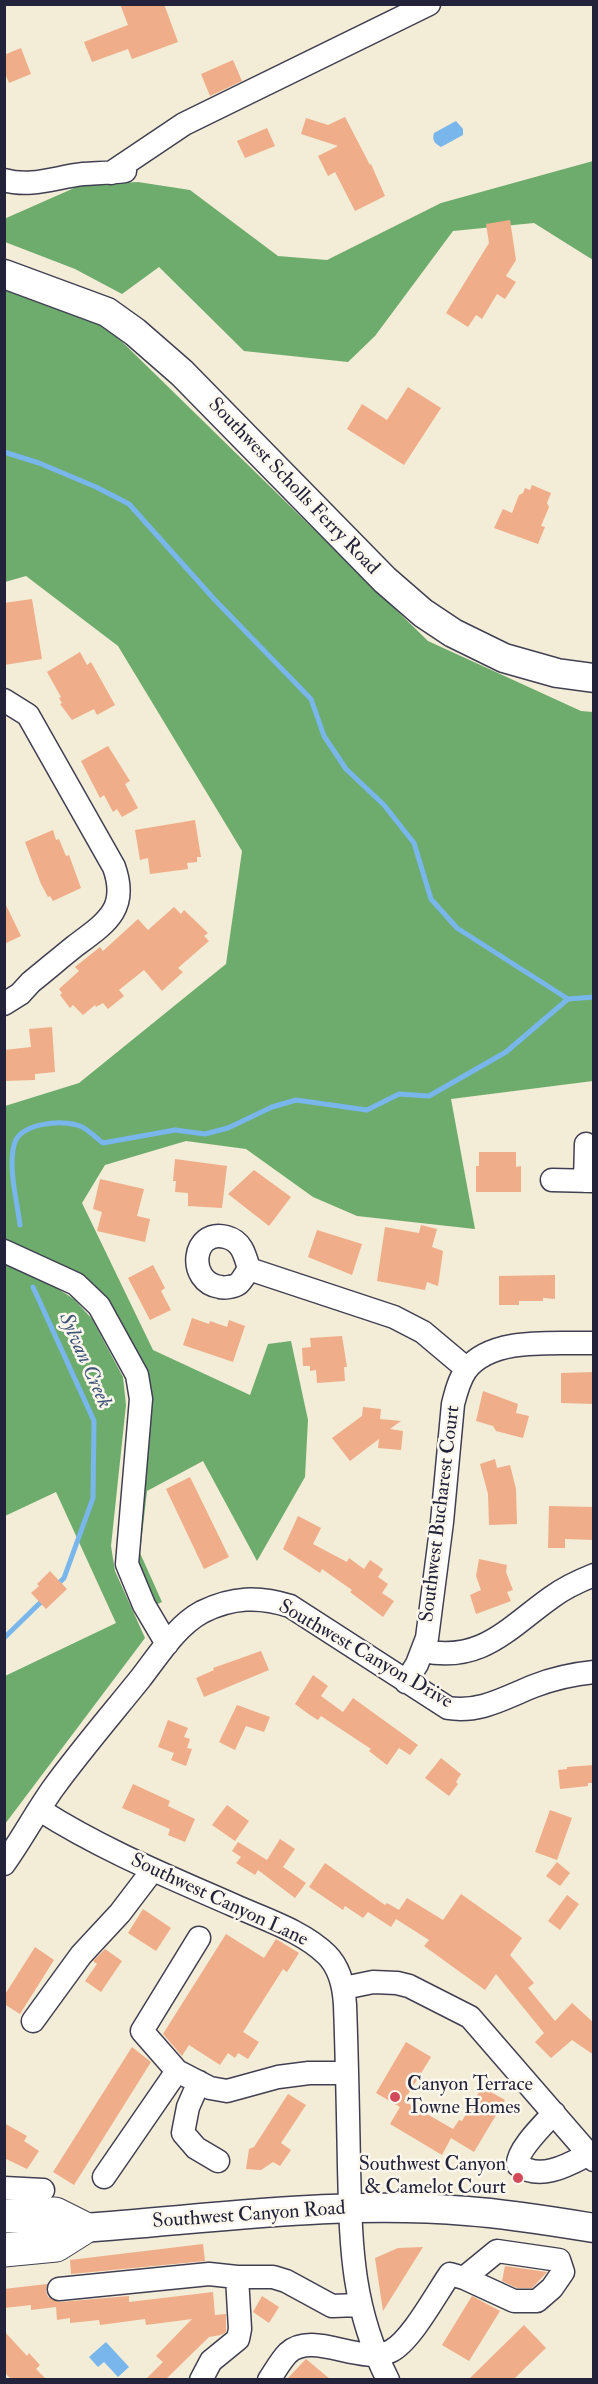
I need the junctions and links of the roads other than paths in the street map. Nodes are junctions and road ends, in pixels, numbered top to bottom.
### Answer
1 (429, 4) edge
2 (145, 168) dead end
3 (111, 173) junction
4 (4, 180) edge
5 (4, 274) edge
6 (594, 678) edge
7 (4, 700) edge
8 (4, 1004) edge
9 (586, 1144) dead end
10 (552, 1180) dead end
11 (589, 1180) edge
12 (4, 1251) edge
13 (249, 1269) dead end
14 (594, 1343) edge
15 (467, 1369) junction
16 (594, 1575) edge
17 (167, 1644) junction
18 (423, 1651) junction
19 (594, 1671) edge
20 (406, 1682) junction
21 (40, 1810) junction
22 (4, 1864) edge
23 (152, 1871) junction
24 (200, 1938) dead end
25 (344, 1988) junction
26 (33, 2021) dead end
27 (177, 2071) junction
28 (347, 2073) junction
29 (199, 2082) junction
30 (554, 2113) junction
31 (591, 2157) edge
32 (218, 2162) dead end
33 (104, 2177) dead end
34 (4, 2188) edge
35 (43, 2190) dead end
36 (350, 2210) junction
37 (4, 2216) edge
38 (83, 2228) junction
39 (594, 2228) edge
40 (4, 2250) edge
41 (237, 2277) junction
42 (464, 2278) dead end
43 (59, 2289) dead end
44 (359, 2305) junction
45 (376, 2357) junction
46 (201, 2379) edge
47 (269, 2379) edge
48 (388, 2379) edge

1 - 3 street
2 - 3 street
3 - 4 street
5 - 6 main road, Southwest Scholls Ferry Road
7 - 8 street
9 - 11 street
10 - 11 street
12 - 17 street
13 - 15 street
14 - 15 street
15 - 18 street, Southwest Bucharest Court
16 - 18 street
17 - 20 street, Southwest Canyon Drive
17 - 21 street, Southwest Canyon Drive
18 - 20 street, Southwest Bucharest Court
19 - 20 street, Southwest Canyon Drive
21 - 22 street, Southwest Canyon Drive
21 - 23 street, Southwest Canyon Lane
23 - 25 street, Southwest Canyon Lane
23 - 26 street
24 - 27 street
25 - 28 street, Southwest Canyon Lane
25 - 30 street
27 - 29 street
27 - 33 street
28 - 29 street
28 - 36 street, Southwest Canyon Lane
29 - 32 street
30 - 31 street
30 - 31 street
34 - 35 street
36 - 38 main road, Southwest Canyon Road
36 - 39 main road, Southwest Canyon Road
36 - 44 street, Southwest Canyon Lane
37 - 38 highway
38 - 40 highway
41 - 43 street
41 - 44 street
41 - 46 street
42 - 45 street
44 - 45 street, Southwest Canyon Lane
45 - 47 street
45 - 48 street, Southwest Canyon Lane

